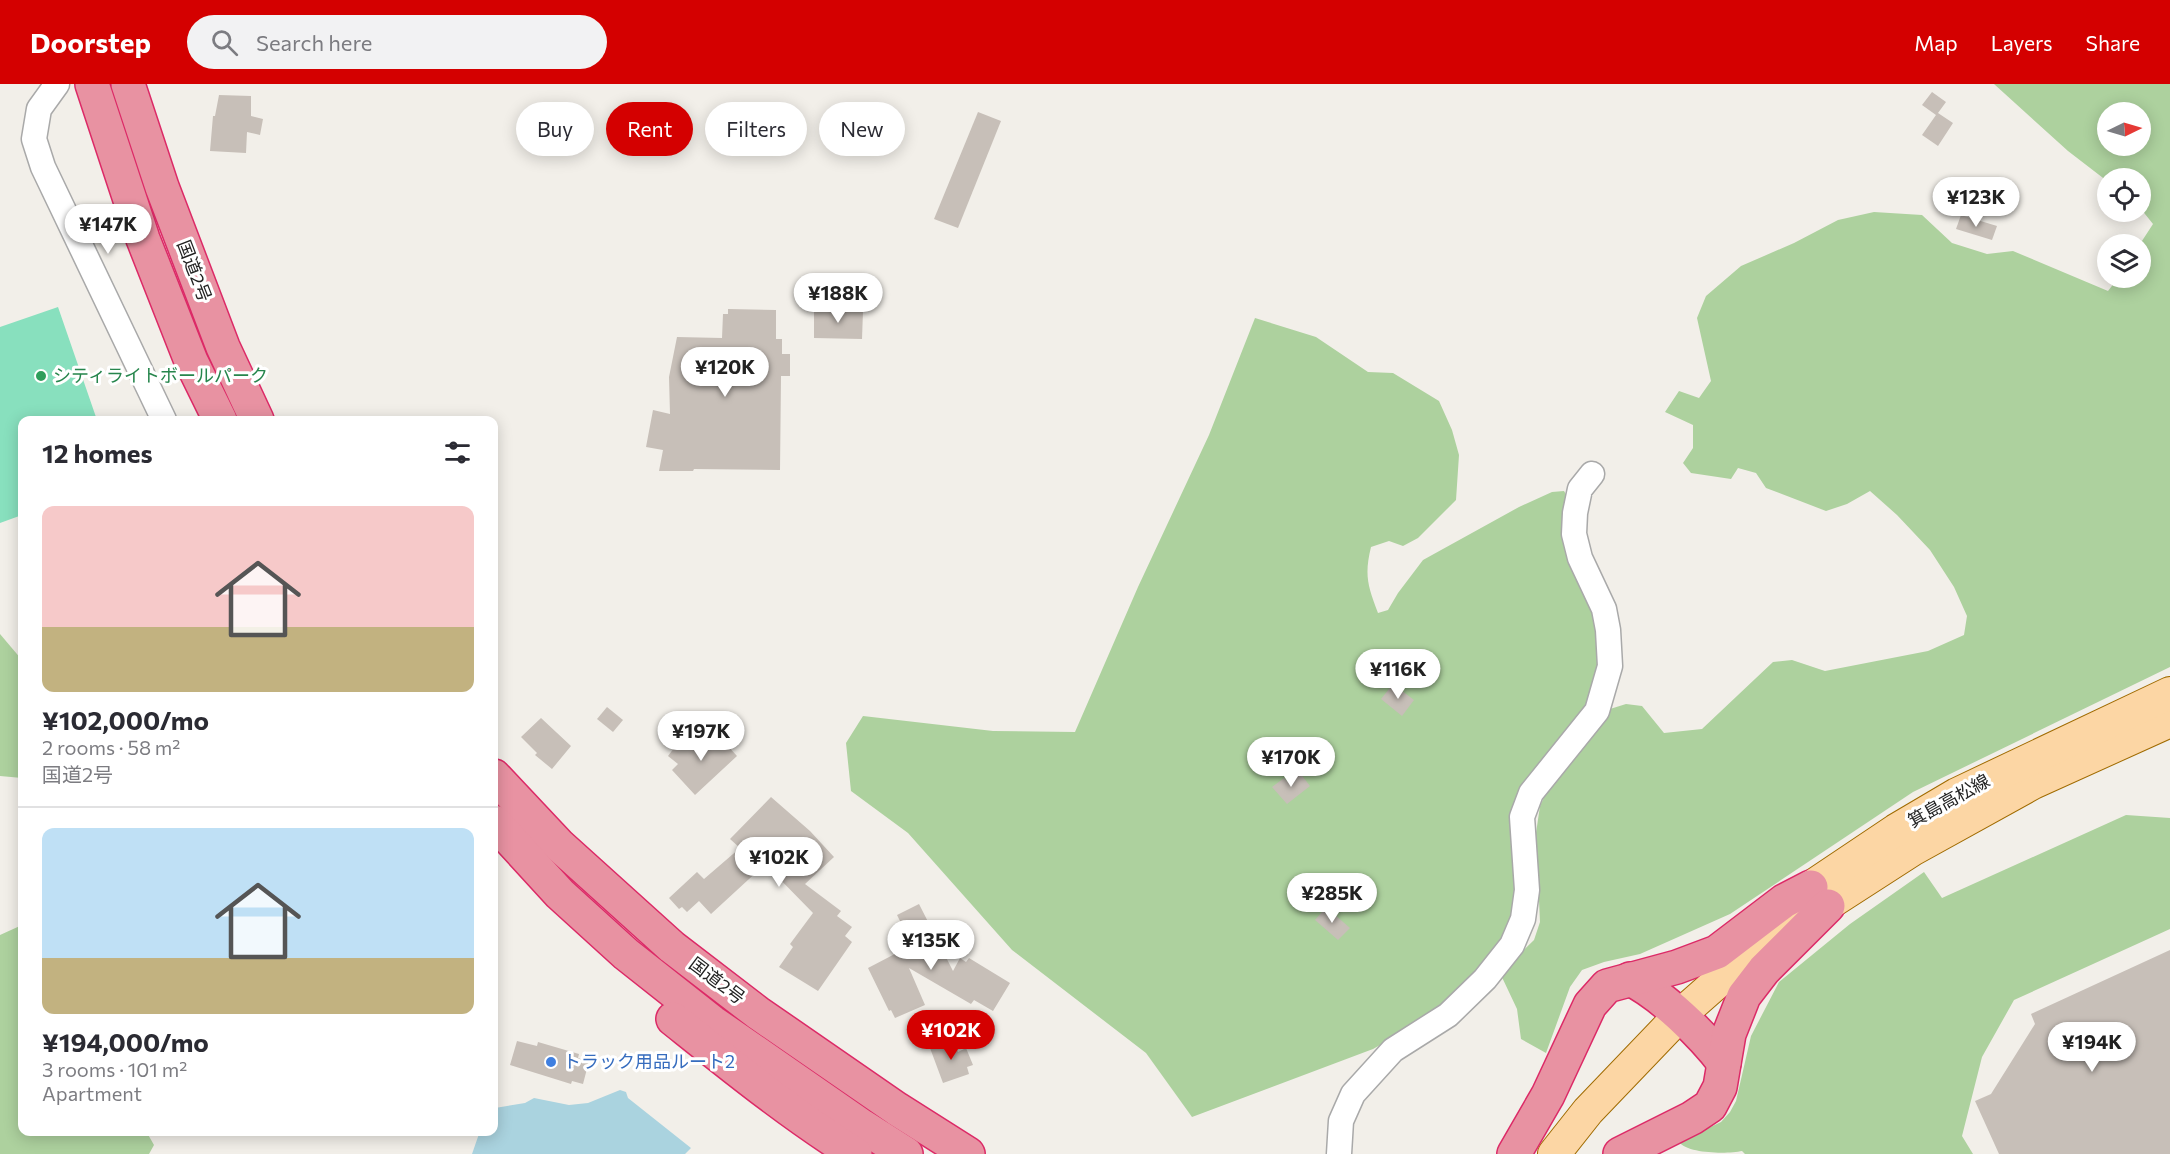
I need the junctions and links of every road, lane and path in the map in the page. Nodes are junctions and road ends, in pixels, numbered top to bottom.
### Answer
1 (57, 84) edge
2 (92, 84) edge
3 (128, 84) edge
4 (162, 416) edge
5 (218, 416) edge
6 (255, 416) edge
7 (1592, 474) dead end
8 (2170, 693) edge
9 (2170, 721) edge
10 (498, 780) edge
11 (498, 826) edge
12 (560, 894) junction
13 (1820, 897) junction
14 (1630, 979) junction
15 (1679, 1016) junction
16 (1724, 1063) junction
17 (855, 1154) edge
18 (906, 1154) edge
19 (968, 1154) edge
20 (1339, 1154) edge
21 (1514, 1154) edge
22 (1554, 1154) edge
23 (1620, 1154) edge

1 - 4 street
2 - 5 highway, 国道2号
3 - 6 highway, 国道2号
7 - 20 street
8 - 13 main road, 箕島高松線
9 - 13 main road, 箕島高松線
10 - 19 highway, 国道2号
11 - 12 highway, 国道2号
12 - 17 highway
12 - 18 highway, 国道2号
13 - 14 highway
13 - 15 main road, 箕島高松線
13 - 16 highway
14 - 15 highway
14 - 21 highway
15 - 16 highway
15 - 22 main road, 箕島高松線
16 - 23 highway

